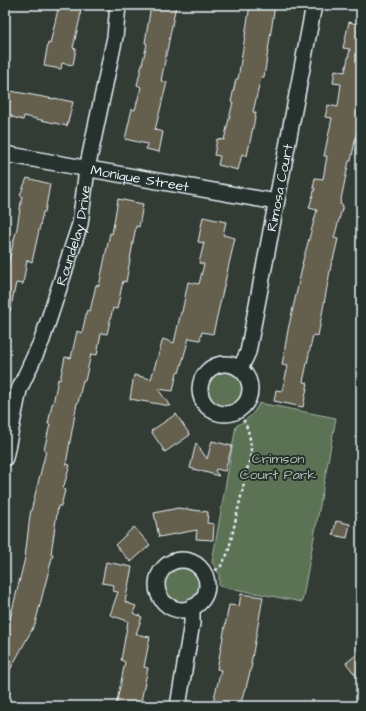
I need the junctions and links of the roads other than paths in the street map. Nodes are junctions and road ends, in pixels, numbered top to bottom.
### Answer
1 (118, 5) edge
2 (314, 5) edge
3 (5, 154) edge
4 (87, 169) junction
5 (276, 202) junction
6 (240, 369) junction
7 (5, 458) edge
8 (192, 608) junction
9 (178, 706) edge

1 - 4 street, Roundelay Drive
2 - 5 street, Rimosa Court
3 - 4 street, Monique Street
4 - 5 street, Monique Street
4 - 7 street, Roundelay Drive
5 - 6 street, Rimosa Court
6 - 6 street
8 - 8 street
8 - 9 street

